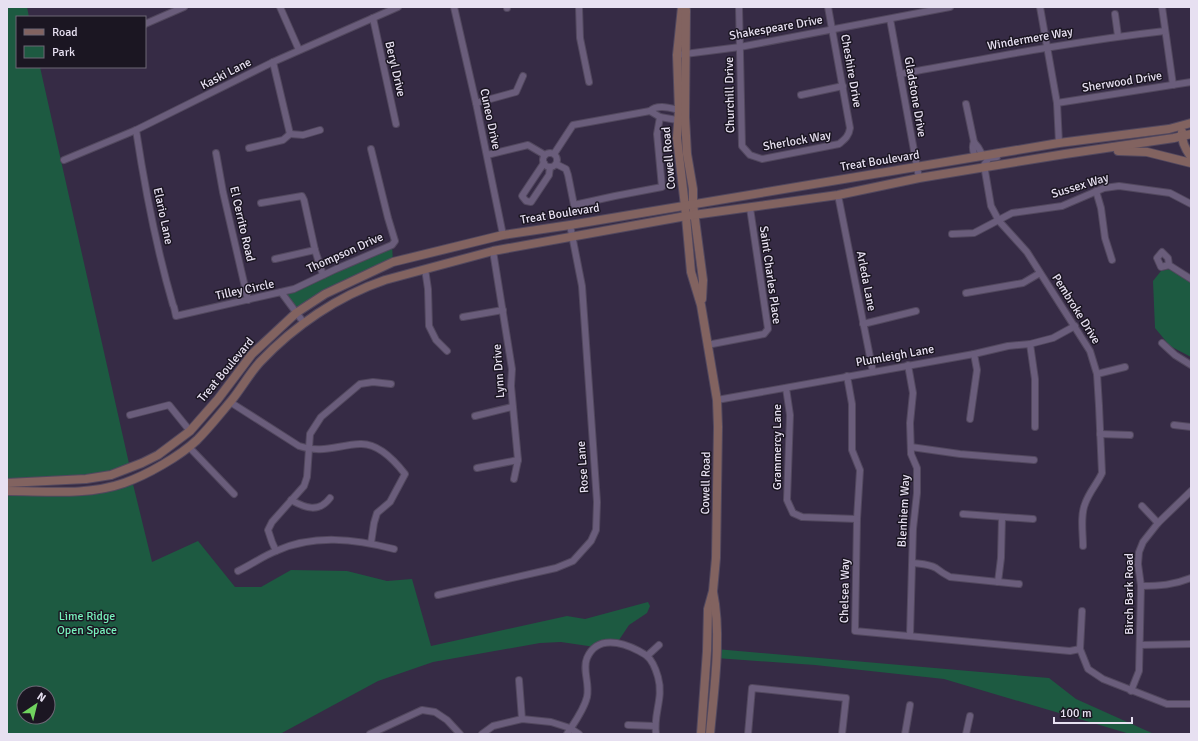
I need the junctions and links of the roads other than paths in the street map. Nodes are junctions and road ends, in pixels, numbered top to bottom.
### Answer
1 (184, 7) edge
2 (280, 7) edge
3 (398, 7) edge
4 (454, 7) edge
5 (579, 7) edge
6 (683, 7) edge
7 (739, 7) edge
8 (828, 7) edge
9 (950, 7) edge
10 (1040, 7) edge
11 (1162, 7) edge
12 (1115, 14) dead end
13 (373, 18) junction
14 (890, 19) junction
15 (146, 24) edge
16 (832, 29) junction
17 (1165, 31) junction
18 (1118, 36) junction
19 (740, 46) junction
20 (1047, 47) junction
21 (299, 50) junction
22 (686, 54) junction
23 (677, 55) junction
24 (273, 62) junction
25 (900, 74) junction
26 (523, 76) dead end
27 (589, 82) dead end
28 (1191, 82) edge
29 (1173, 85) junction
30 (843, 86) junction
31 (801, 94) dead end
32 (476, 103) junction
33 (966, 104) dead end
34 (1057, 104) junction
35 (679, 110) junction
36 (650, 111) junction
37 (660, 117) junction
38 (681, 118) junction
39 (396, 124) dead end
40 (1187, 124) edge
41 (136, 130) junction
42 (320, 130) dead end
43 (290, 134) junction
44 (1191, 135) edge
45 (1182, 137) junction
46 (847, 138) joint
47 (1059, 143) junction
48 (1035, 147) junction
49 (249, 148) dead end
50 (371, 149) dead end
51 (1083, 151) junction
52 (216, 153) dead end
53 (554, 154) junction
54 (487, 155) junction
55 (545, 155) junction
56 (750, 156) joint
57 (979, 157) junction
58 (1191, 157) edge
59 (64, 160) dead end
60 (960, 160) junction
61 (1191, 163) edge
62 (544, 164) junction
63 (553, 166) junction
64 (916, 166) junction
65 (984, 167) junction
66 (919, 178) junction
67 (1096, 192) junction
68 (838, 195) junction
69 (261, 203) dead end
70 (1191, 204) edge
71 (689, 205) junction
72 (750, 208) junction
73 (695, 215) junction
74 (686, 216) junction
75 (999, 221) junction
76 (570, 226) junction
77 (952, 234) dead end
78 (503, 235) junction
79 (573, 236) junction
80 (315, 250) junction
81 (494, 251) junction
82 (275, 259) dead end
83 (1112, 260) dead end
84 (1169, 265) dead end
85 (425, 269) junction
86 (1040, 273) junction
87 (323, 275) junction
88 (1191, 279) edge
89 (281, 292) junction
90 (966, 294) dead end
91 (248, 300) junction
92 (701, 305) junction
93 (503, 310) junction
94 (916, 311) dead end
95 (296, 313) junction
96 (176, 316) joint
97 (463, 318) dead end
98 (304, 323) junction
99 (863, 324) junction
100 (1075, 326) junction
101 (1162, 343) dead end
102 (1030, 344) junction
103 (707, 345) junction
104 (447, 351) dead end
105 (974, 354) junction
106 (246, 362) junction
107 (1191, 365) edge
108 (908, 366) junction
109 (1125, 367) dead end
110 (873, 372) junction
111 (1097, 374) junction
112 (847, 376) junction
113 (391, 384) dead end
114 (786, 388) junction
115 (717, 400) junction
116 (230, 402) junction
117 (512, 407) junction
118 (130, 416) dead end
119 (474, 416) dead end
120 (970, 419) dead end
121 (1174, 425) dead end
122 (1035, 426) dead end
123 (1191, 427) edge
124 (191, 430) junction
125 (1100, 434) junction
126 (1130, 435) dead end
127 (189, 446) junction
128 (911, 447) junction
129 (308, 449) junction
130 (518, 460) junction
131 (1034, 460) dead end
132 (477, 468) dead end
133 (514, 479) dead end
134 (7, 483) edge
135 (7, 491) edge
136 (1191, 491) edge
137 (234, 494) dead end
138 (330, 498) dead end
139 (1189, 499) edge
140 (291, 500) junction
141 (1142, 506) dead end
142 (963, 514) dead end
143 (1002, 517) junction
144 (1034, 518) dead end
145 (857, 519) junction
146 (1158, 522) junction
147 (370, 543) junction
148 (1083, 546) dead end
149 (394, 549) dead end
150 (276, 551) junction
151 (913, 563) junction
152 (238, 571) dead end
153 (1191, 578) edge
154 (998, 582) junction
155 (1019, 584) dead end
156 (1140, 586) junction
157 (713, 592) junction
158 (438, 595) dead end
159 (1082, 611) dead end
160 (910, 635) junction
161 (1191, 644) edge
162 (659, 645) dead end
163 (1140, 645) junction
164 (1080, 649) junction
165 (647, 656) junction
166 (519, 680) dead end
167 (1131, 691) junction
168 (1191, 704) edge
169 (910, 705) dead end
170 (970, 716) dead end
171 (522, 719) junction
172 (628, 725) dead end
173 (654, 726) junction
174 (569, 731) edge
175 (370, 734) edge
176 (460, 734) edge
177 (482, 734) edge
178 (579, 734) edge
179 (656, 734) edge
180 (701, 734) edge
181 (710, 734) edge
182 (748, 734) edge
183 (842, 734) edge
184 (905, 734) edge
185 (966, 734) edge

1 - 15 street
2 - 21 street
3 - 13 street, Kaski Lane
4 - 32 street, Cuneo Drive
5 - 27 street
6 - 22 main road, Cowell Road
6 - 23 main road, Cowell Road
7 - 19 street, Churchill Drive
8 - 16 street, Cheshire Drive
9 - 14 street, Shakespeare Drive
10 - 20 street
11 - 17 street
12 - 18 street
13 - 21 street, Kaski Lane
13 - 39 street, Beryl Drive
14 - 16 street, Shakespeare Drive
14 - 25 street, Gladstone Drive
16 - 19 street, Shakespeare Drive
16 - 30 street, Cheshire Drive
17 - 18 street, Windermere Way
17 - 29 street
18 - 20 street, Windermere Way
19 - 22 street, Shakespeare Drive
19 - 56 street, Churchill Drive
20 - 25 street, Windermere Way
20 - 34 street
21 - 24 street, Kaski Lane
22 - 23 street, Shakespeare Drive
22 - 38 main road, Cowell Road
23 - 35 main road, Cowell Road
24 - 41 street, Kaski Lane
24 - 43 street
25 - 64 street, Gladstone Drive
26 - 32 street
28 - 29 street, Sherwood Drive
29 - 34 street, Sherwood Drive
30 - 31 street
30 - 46 street, Cheshire Drive
32 - 54 street, Cuneo Drive
33 - 57 street
34 - 47 street
35 - 36 street
35 - 38 main road, Cowell Road
36 - 37 street
36 - 53 street
37 - 38 street
37 - 63 street
38 - 71 main road, Cowell Road
40 - 44 main road
40 - 45 main road
40 - 47 main road, Treat Boulevard
41 - 59 street, Kaski Lane
41 - 96 street, Elario Lane
42 - 43 street
43 - 49 street
44 - 45 main road, Treat Boulevard
45 - 51 main road, Treat Boulevard
45 - 58 main road
46 - 56 street, Sherlock Way
47 - 48 main road, Treat Boulevard
48 - 57 main road, Treat Boulevard
48 - 65 street
50 - 87 street, Thompson Drive
51 - 61 main road
51 - 65 main road, Treat Boulevard
52 - 91 street, El Cerrito Road
53 - 55 street
53 - 63 street
54 - 55 street
54 - 78 street, Cuneo Drive
55 - 62 street
57 - 60 main road, Treat Boulevard
60 - 64 main road, Treat Boulevard
60 - 65 street
62 - 63 street
62 - 63 street
64 - 66 street, Gladstone Drive
64 - 71 main road, Treat Boulevard
65 - 66 main road, Treat Boulevard
65 - 75 street, Pembroke Drive
66 - 68 main road, Treat Boulevard
67 - 70 street, Sussex Way
67 - 75 street, Sussex Way
67 - 83 street
68 - 72 main road, Treat Boulevard
68 - 99 street, Arleda Lane
69 - 80 street
71 - 73 main road, Cowell Road
71 - 74 main road, Cowell Road
71 - 76 main road, Treat Boulevard
72 - 73 main road, Treat Boulevard
72 - 103 street, Saint Charles Place
73 - 74 main road, Treat Boulevard
73 - 92 main road, Cowell Road
74 - 79 main road, Treat Boulevard
74 - 92 main road, Cowell Road
75 - 77 street, Sussex Way
75 - 86 street, Pembroke Drive
76 - 78 main road, Treat Boulevard
76 - 79 street, Rose Lane
78 - 95 main road, Treat Boulevard
79 - 81 main road, Treat Boulevard
79 - 158 street, Rose Lane
80 - 82 street
80 - 87 street
81 - 85 main road, Treat Boulevard
81 - 93 street, Lynn Drive
84 - 88 street
85 - 98 main road, Treat Boulevard
85 - 104 street
86 - 90 street
86 - 100 street, Pembroke Drive
87 - 89 street, Thompson Drive
89 - 91 street, Tilley Circle
89 - 95 street, Tilley Circle
91 - 96 street, Tilley Circle
92 - 103 main road, Cowell Road
93 - 97 street
93 - 117 street, Lynn Drive
94 - 99 street
95 - 98 street, Tilley Circle
95 - 106 main road, Treat Boulevard
98 - 116 main road, Treat Boulevard
99 - 110 street, Arleda Lane
100 - 102 street, Plumleigh Lane
100 - 111 street, Pembroke Drive
101 - 107 street
102 - 105 street, Plumleigh Lane
102 - 122 street
103 - 115 main road, Cowell Road
105 - 108 street, Plumleigh Lane
105 - 120 street
106 - 116 main road
106 - 124 main road, Treat Boulevard
108 - 110 street, Plumleigh Lane
108 - 128 street, Blenhiem Way
109 - 111 street
110 - 112 street, Plumleigh Lane
111 - 125 street, Pembroke Drive
112 - 114 street, Plumleigh Lane
112 - 145 street, Chelsea Way
113 - 129 street
114 - 115 street, Plumleigh Lane
114 - 145 street, Grammercy Lane
115 - 157 main road, Cowell Road
116 - 124 main road
116 - 127 main road, Treat Boulevard
116 - 129 street
117 - 119 street, Lynn Drive
117 - 130 street, Lynn Drive
118 - 124 street
121 - 123 street
124 - 134 main road, Treat Boulevard
125 - 126 street
125 - 148 street, Pembroke Drive
127 - 135 main road, Treat Boulevard
127 - 137 street
128 - 131 street
128 - 151 street, Blenhiem Way
129 - 140 street
129 - 147 street
130 - 132 street
130 - 133 street, Lynn Drive
136 - 139 street, Birch Bark Road
138 - 140 street
139 - 146 street, Birch Bark Road
140 - 150 street
141 - 146 street
142 - 143 street
143 - 144 street
143 - 154 street
145 - 160 street, Chelsea Way
146 - 156 street, Birch Bark Road
147 - 149 street
147 - 150 street
150 - 152 street
151 - 154 street
151 - 160 street, Blenhiem Way
153 - 156 street
154 - 155 street
156 - 163 street, Birch Bark Road
157 - 180 main road, Cowell Road
157 - 181 main road, Cowell Road
159 - 164 street
160 - 164 street, Chelsea Way
161 - 163 street
162 - 165 street
163 - 167 street, Birch Bark Road
164 - 167 street
165 - 173 street
165 - 174 street
166 - 171 street
167 - 168 street
169 - 184 street
170 - 185 street
171 - 174 street
171 - 177 street
172 - 173 street
173 - 179 street
174 - 178 street
175 - 176 street
182 - 183 street

